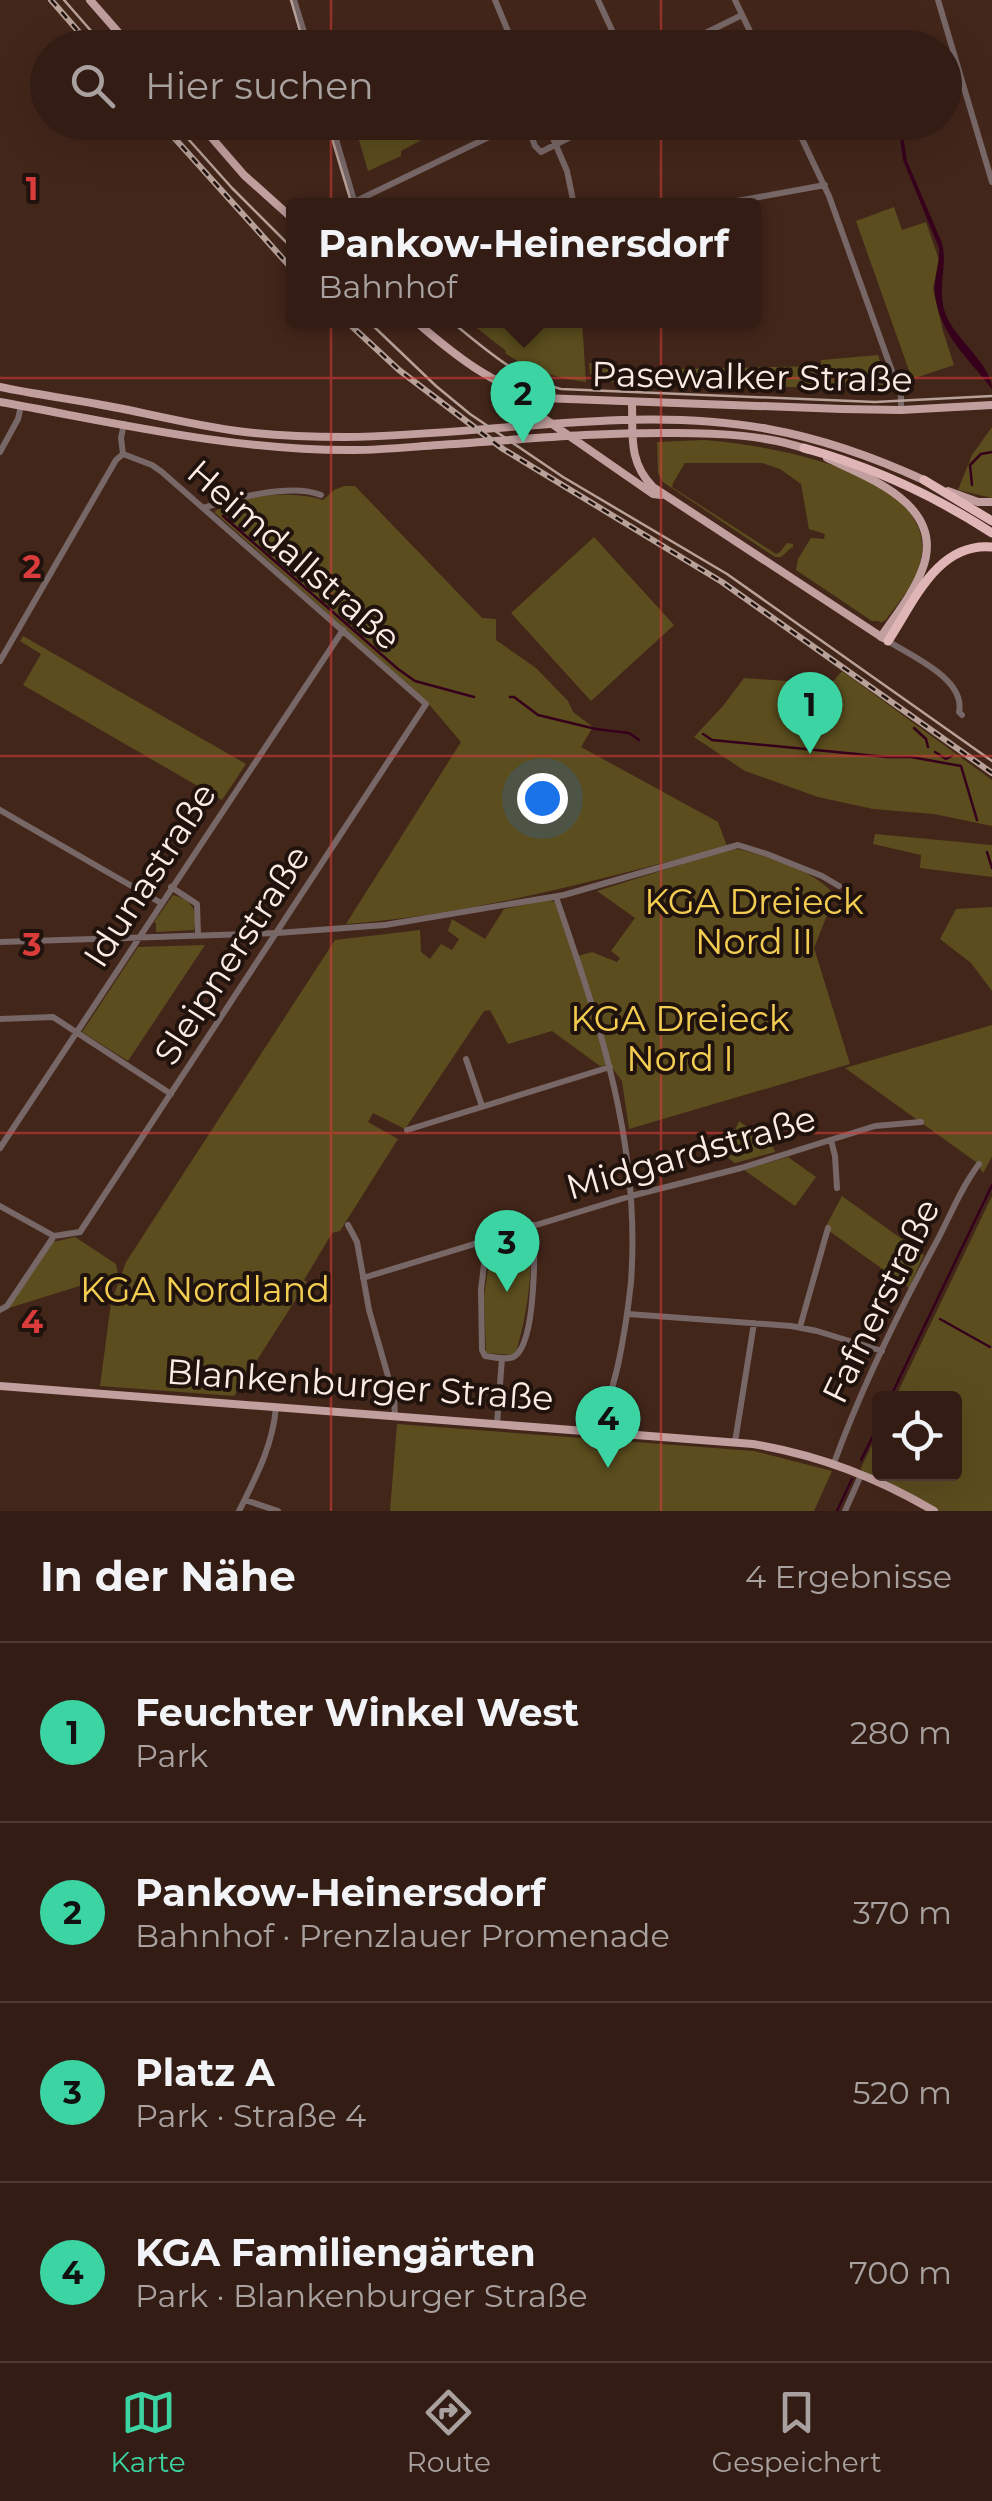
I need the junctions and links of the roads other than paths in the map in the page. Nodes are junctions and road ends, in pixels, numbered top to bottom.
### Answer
1 (90, 0) edge
2 (294, 0) edge
3 (495, 0) edge
4 (598, 0) edge
5 (735, 0) edge
6 (938, 0) edge
7 (742, 15) junction
8 (116, 30) edge
9 (303, 30) edge
10 (507, 30) edge
11 (612, 30) edge
12 (711, 30) edge
13 (749, 30) edge
14 (947, 30) edge
15 (962, 81) edge
16 (214, 140) edge
17 (336, 140) edge
18 (486, 140) edge
19 (532, 140) edge
20 (554, 140) edge
21 (567, 140) edge
22 (802, 140) edge
23 (556, 146) junction
24 (992, 182) edge
25 (824, 186) junction
26 (353, 198) edge
27 (367, 198) edge
28 (572, 198) edge
29 (759, 198) edge
30 (286, 213) edge
31 (423, 328) edge
32 (0, 388) edge
33 (513, 390) junction
34 (0, 402) edge
35 (632, 402) junction
36 (650, 402) junction
37 (992, 405) edge
38 (21, 406) junction
39 (902, 410) junction
40 (124, 424) junction
41 (632, 428) junction
42 (804, 448) junction
43 (0, 452) edge
44 (123, 454) junction
45 (924, 480) junction
46 (321, 495) dead end
47 (666, 496) junction
48 (992, 502) edge
49 (202, 508) junction
50 (992, 520) edge
51 (992, 534) edge
52 (992, 547) edge
53 (343, 630) junction
54 (884, 639) junction
55 (0, 661) edge
56 (426, 704) joint
57 (962, 715) dead end
58 (0, 810) edge
59 (839, 886) dead end
60 (171, 887) junction
61 (556, 896) junction
62 (161, 903) junction
63 (277, 933) junction
64 (198, 935) junction
65 (140, 937) junction
66 (0, 942) edge
67 (0, 1019) edge
68 (76, 1032) junction
69 (466, 1059) dead end
70 (610, 1068) junction
71 (171, 1094) junction
72 (482, 1106) junction
73 (921, 1122) dead end
74 (407, 1130) dead end
75 (831, 1140) junction
76 (0, 1148) edge
77 (978, 1164) dead end
78 (837, 1188) dead end
79 (631, 1196) junction
80 (0, 1206) edge
81 (348, 1224) dead end
82 (533, 1225) junction
83 (828, 1228) dead end
84 (54, 1236) junction
85 (487, 1239) junction
86 (363, 1278) junction
87 (3, 1308) edge
88 (628, 1314) junction
89 (754, 1323) junction
90 (800, 1327) junction
91 (882, 1351) junction
92 (502, 1358) junction
93 (0, 1386) edge
94 (276, 1407) junction
95 (394, 1416) junction
96 (498, 1424) junction
97 (603, 1432) junction
98 (735, 1442) junction
99 (834, 1463) junction
100 (862, 1473) junction
101 (245, 1500) junction
102 (239, 1511) edge
103 (278, 1511) edge
104 (846, 1511) edge
105 (934, 1511) edge

1 - 8 main road
2 - 9 street
3 - 10 street
4 - 11 street
5 - 7 street
6 - 14 street
7 - 12 street
7 - 13 street
15 - 24 street
16 - 30 main road
17 - 26 street
18 - 27 street
19 - 23 street
20 - 23 street
21 - 23 street
22 - 25 street
23 - 28 street
25 - 29 street
25 - 39 street
31 - 33 main road, Pasewalker Straße
32 - 45 main road
33 - 35 main road, Pasewalker Straße
33 - 47 main road
34 - 38 main road
35 - 36 main road, Pasewalker Straße
35 - 41 main road
36 - 39 main road, Pasewalker Straße
36 - 41 main road
37 - 39 main road, Pasewalker Straße
38 - 40 main road
38 - 43 street
40 - 42 main road
40 - 44 street
41 - 47 main road
42 - 51 highway
42 - 54 main road
44 - 49 street, Heimdallstraße
44 - 55 street
45 - 48 main road
45 - 50 highway
46 - 49 street
47 - 54 main road
49 - 53 street, Heimdallstraße
52 - 54 highway
53 - 56 street, Heimdallstraße
53 - 60 street, Idunastraße
54 - 57 street
56 - 63 street, Sleipnerstraße
58 - 62 street
59 - 61 street
60 - 62 street, Idunastraße
60 - 64 street
61 - 63 street
61 - 70 street
62 - 65 street, Idunastraße
63 - 64 street
63 - 71 street, Sleipnerstraße
64 - 65 street
65 - 66 street
65 - 68 street, Idunastraße
67 - 68 street
68 - 71 street
68 - 76 street, Idunastraße
69 - 72 street
70 - 72 street
70 - 79 street
71 - 84 street, Sleipnerstraße
72 - 74 street
73 - 75 street, Midgardstraße
75 - 78 street
75 - 79 street, Midgardstraße
77 - 91 street, Fafnerstraße
79 - 82 street, Midgardstraße
79 - 88 street
80 - 84 street
81 - 86 street
82 - 85 street, Midgardstraße
82 - 92 street
83 - 90 street
84 - 87 street
85 - 86 street, Midgardstraße
85 - 92 street
86 - 95 street
88 - 89 street
88 - 97 street
89 - 90 street
89 - 98 street
90 - 91 street
91 - 99 street, Fafnerstraße
92 - 96 street
93 - 94 main road, Blankenburger Straße
94 - 95 main road, Blankenburger Straße
94 - 101 street
95 - 96 main road, Blankenburger Straße
96 - 97 main road, Blankenburger Straße
97 - 98 main road, Blankenburger Straße
98 - 99 main road, Blankenburger Straße
99 - 100 main road, Blankenburger Straße
100 - 104 street
100 - 105 main road, Blankenburger Straße
101 - 102 street
101 - 103 street

